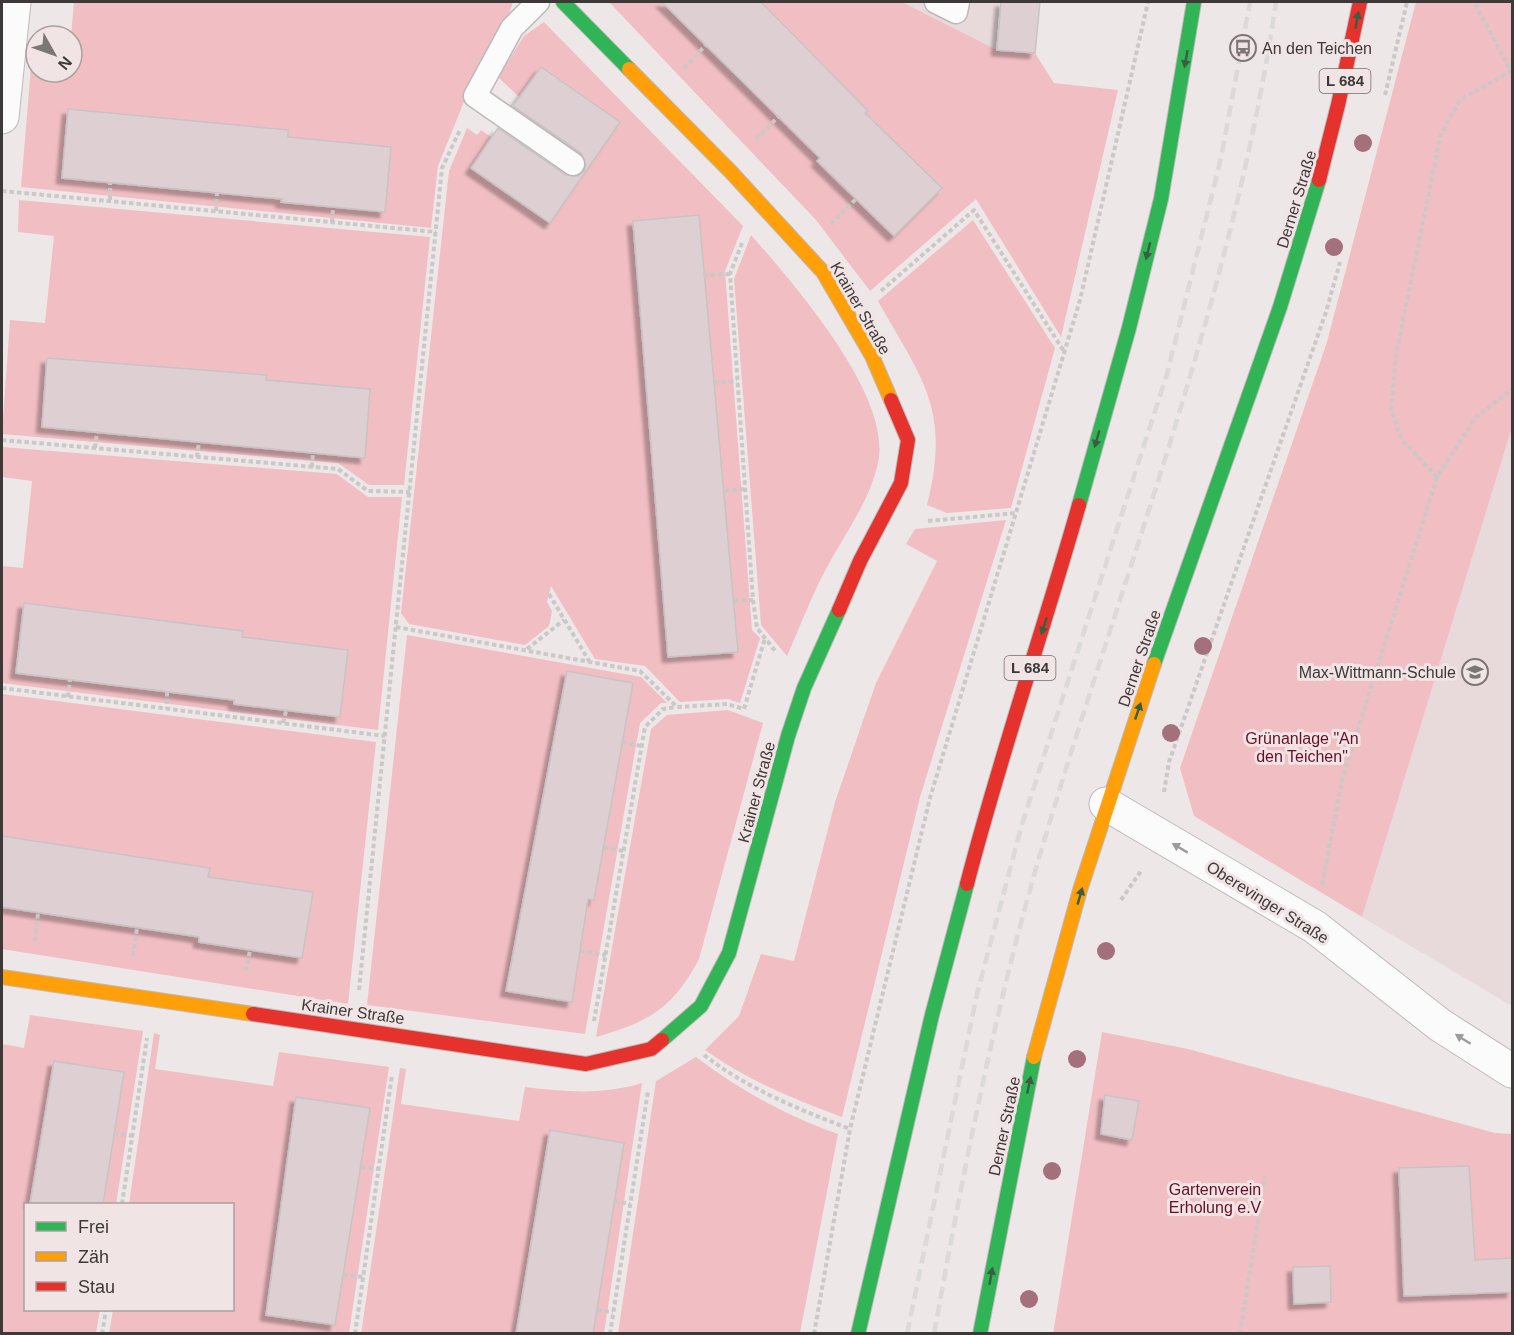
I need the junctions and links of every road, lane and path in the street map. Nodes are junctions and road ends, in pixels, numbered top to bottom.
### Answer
1 (14, 2) edge
2 (538, 2) edge
3 (563, 2) edge
4 (936, 2) edge
5 (958, 2) edge
6 (1148, 2) edge
7 (1194, 2) edge
8 (1360, 2) edge
9 (1407, 2) edge
10 (1474, 2) edge
11 (706, 45) dead end
12 (680, 73) dead end
13 (1512, 73) edge
14 (476, 96) junction
15 (1382, 105) dead end
16 (779, 116) dead end
17 (2, 117) edge
18 (751, 144) dead end
19 (573, 164) dead end
20 (110, 183) dead end
21 (2, 191) edge
22 (217, 193) dead end
23 (856, 199) dead end
24 (110, 200) junction
25 (757, 204) junction
26 (333, 208) dead end
27 (216, 211) junction
28 (332, 222) junction
29 (828, 227) dead end
30 (436, 232) junction
31 (1342, 254) dead end
32 (730, 274) junction
33 (703, 275) dead end
34 (879, 293) dead end
35 (1065, 353) junction
36 (737, 381) junction
37 (714, 383) dead end
38 (1512, 389) edge
39 (97, 431) dead end
40 (2, 440) edge
41 (199, 441) dead end
42 (95, 448) junction
43 (312, 453) dead end
44 (197, 457) junction
45 (312, 467) junction
46 (1437, 477) junction
47 (745, 489) junction
48 (725, 491) dead end
49 (410, 492) junction
50 (1017, 513) junction
51 (924, 522) dead end
52 (549, 594) dead end
53 (753, 600) junction
54 (734, 602) dead end
55 (564, 620) junction
56 (396, 627) junction
57 (765, 638) junction
58 (527, 650) junction
59 (589, 662) junction
60 (70, 680) dead end
61 (804, 687) junction
62 (2, 688) edge
63 (167, 692) dead end
64 (68, 697) junction
65 (677, 707) junction
66 (167, 709) junction
67 (286, 711) dead end
68 (283, 723) junction
69 (386, 736) junction
70 (622, 742) dead end
71 (641, 746) junction
72 (1106, 804) junction
73 (1153, 832) junction
74 (604, 847) dead end
75 (623, 851) junction
76 (1117, 906) dead end
77 (1315, 927) junction
78 (580, 951) dead end
79 (606, 955) junction
80 (2, 977) edge
81 (354, 1028) junction
82 (147, 1036) dead end
83 (696, 1049) dead end
84 (586, 1065) junction
85 (1512, 1071) edge
86 (393, 1073) dead end
87 (648, 1087) dead end
88 (850, 1129) junction
89 (114, 1133) dead end
90 (133, 1136) junction
91 (361, 1167) dead end
92 (379, 1169) junction
93 (1265, 1176) dead end
94 (614, 1201) dead end
95 (122, 1203) edge
96 (630, 1204) junction
97 (343, 1275) dead end
98 (364, 1277) junction
99 (597, 1310) dead end
100 (106, 1311) edge
101 (613, 1312) junction
102 (102, 1334) edge
103 (355, 1334) edge
104 (610, 1334) edge
105 (814, 1334) edge
106 (858, 1334) edge
107 (980, 1334) edge
108 (1240, 1334) edge

1 - 17 street
2 - 14 lane
3 - 25 main road, Krainer Straße
4 - 5 lane
6 - 35 path
7 -> 106 main road, L 684
72 -> 8 main road, Derner Straße / L 684
9 - 15 path
10 - 13 path
11 - 12 path
13 - 46 path
14 - 19 lane
14 - 30 path
16 - 18 path
20 - 24 path
21 - 24 path
22 - 27 path
23 - 29 path
24 - 27 path
25 - 32 path
25 - 61 main road, Krainer Straße
26 - 28 path
27 - 28 path
28 - 30 path
30 - 49 path
31 - 73 path
32 - 33 path
32 - 36 path
34 - 35 path
35 - 50 path
36 - 37 path
36 - 47 path
38 - 46 path
39 - 42 path
40 - 42 path
41 - 44 path
42 - 44 path
43 - 45 path
44 - 45 path
45 - 49 path
46 - 77 path
47 - 48 path
47 - 53 path
49 - 56 path
50 - 51 path
50 - 88 path
52 - 55 path
53 - 54 path
53 - 57 path
55 - 58 path
55 - 59 path
56 - 58 path
56 - 69 path
57 - 61 path
57 - 65 path
58 - 59 path
59 - 65 path
60 - 64 path
61 - 84 main road, Krainer Straße
62 - 64 path
63 - 66 path
64 - 66 path
65 - 71 path
66 - 68 path
67 - 68 path
68 - 69 path
69 - 81 path
70 - 71 path
71 - 75 path
72 - 73 street, Oberevinger Straße
107 -> 72 main road, Derner Straße / L 684
73 - 76 path
77 -> 73 street, Oberevinger Straße
74 - 75 path
75 - 79 path
85 -> 77 street, Oberevinger Straße
78 - 79 path
79 - 84 path
80 - 81 main road, Krainer Straße
81 - 84 main road, Krainer Straße
82 - 90 path
83 - 88 path
86 - 92 path
87 - 96 path
88 - 105 path
89 - 90 path
90 - 95 path
91 - 92 path
92 - 98 path
93 - 108 path
94 - 96 path
96 - 101 path
97 - 98 path
98 - 103 path
99 - 101 path
100 - 102 path
101 - 104 path

